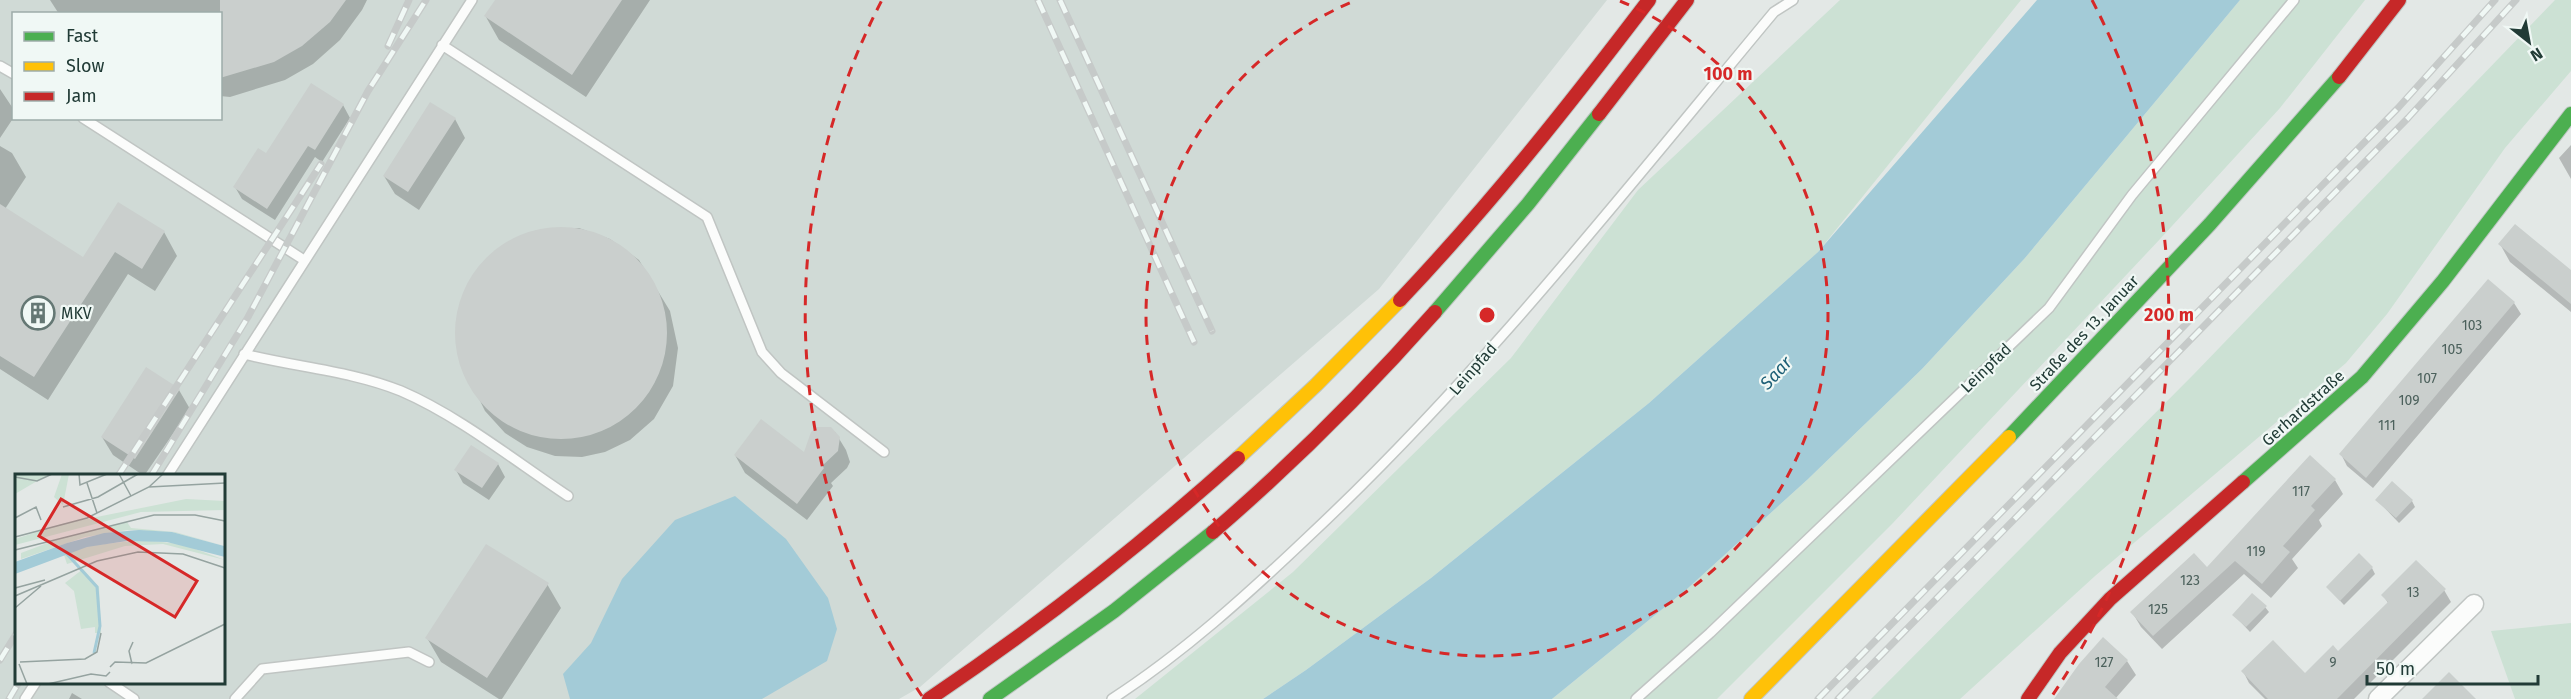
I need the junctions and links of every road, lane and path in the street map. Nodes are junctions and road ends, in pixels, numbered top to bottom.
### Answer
1 (463, 0) edge
2 (472, 0) edge
3 (1649, 0) edge
4 (1687, 0) edge
5 (1793, 0) edge
6 (2294, 0) edge
7 (2399, 0) edge
8 (465, 10) junction
9 (442, 45) junction
10 (2571, 114) edge
11 (86, 120) edge
12 (304, 260) junction
13 (244, 354) junction
14 (884, 452) dead end
15 (168, 474) edge
16 (568, 496) dead end
17 (2474, 604) dead end
18 (429, 662) dead end
19 (35, 684) edge
20 (112, 684) edge
21 (26, 699) edge
22 (134, 699) edge
23 (235, 699) edge
24 (929, 699) edge
25 (990, 699) edge
26 (1112, 699) edge
27 (1636, 699) edge
28 (1751, 699) edge
29 (2028, 699) edge
30 (2378, 699) edge

1 - 8 lane
2 - 8 lane
3 - 24 main road
4 - 25 main road
5 - 26 lane, Leinpfad
6 - 27 lane, Leinpfad
7 - 28 main road, Straße des 13. Januar
8 - 9 lane
9 - 12 lane
9 - 14 lane
10 - 29 main road, Gerhardstraße
11 - 12 lane
12 - 13 lane
13 - 15 lane
13 - 16 lane
17 - 30 street
18 - 23 lane
19 - 21 lane
20 - 22 lane

